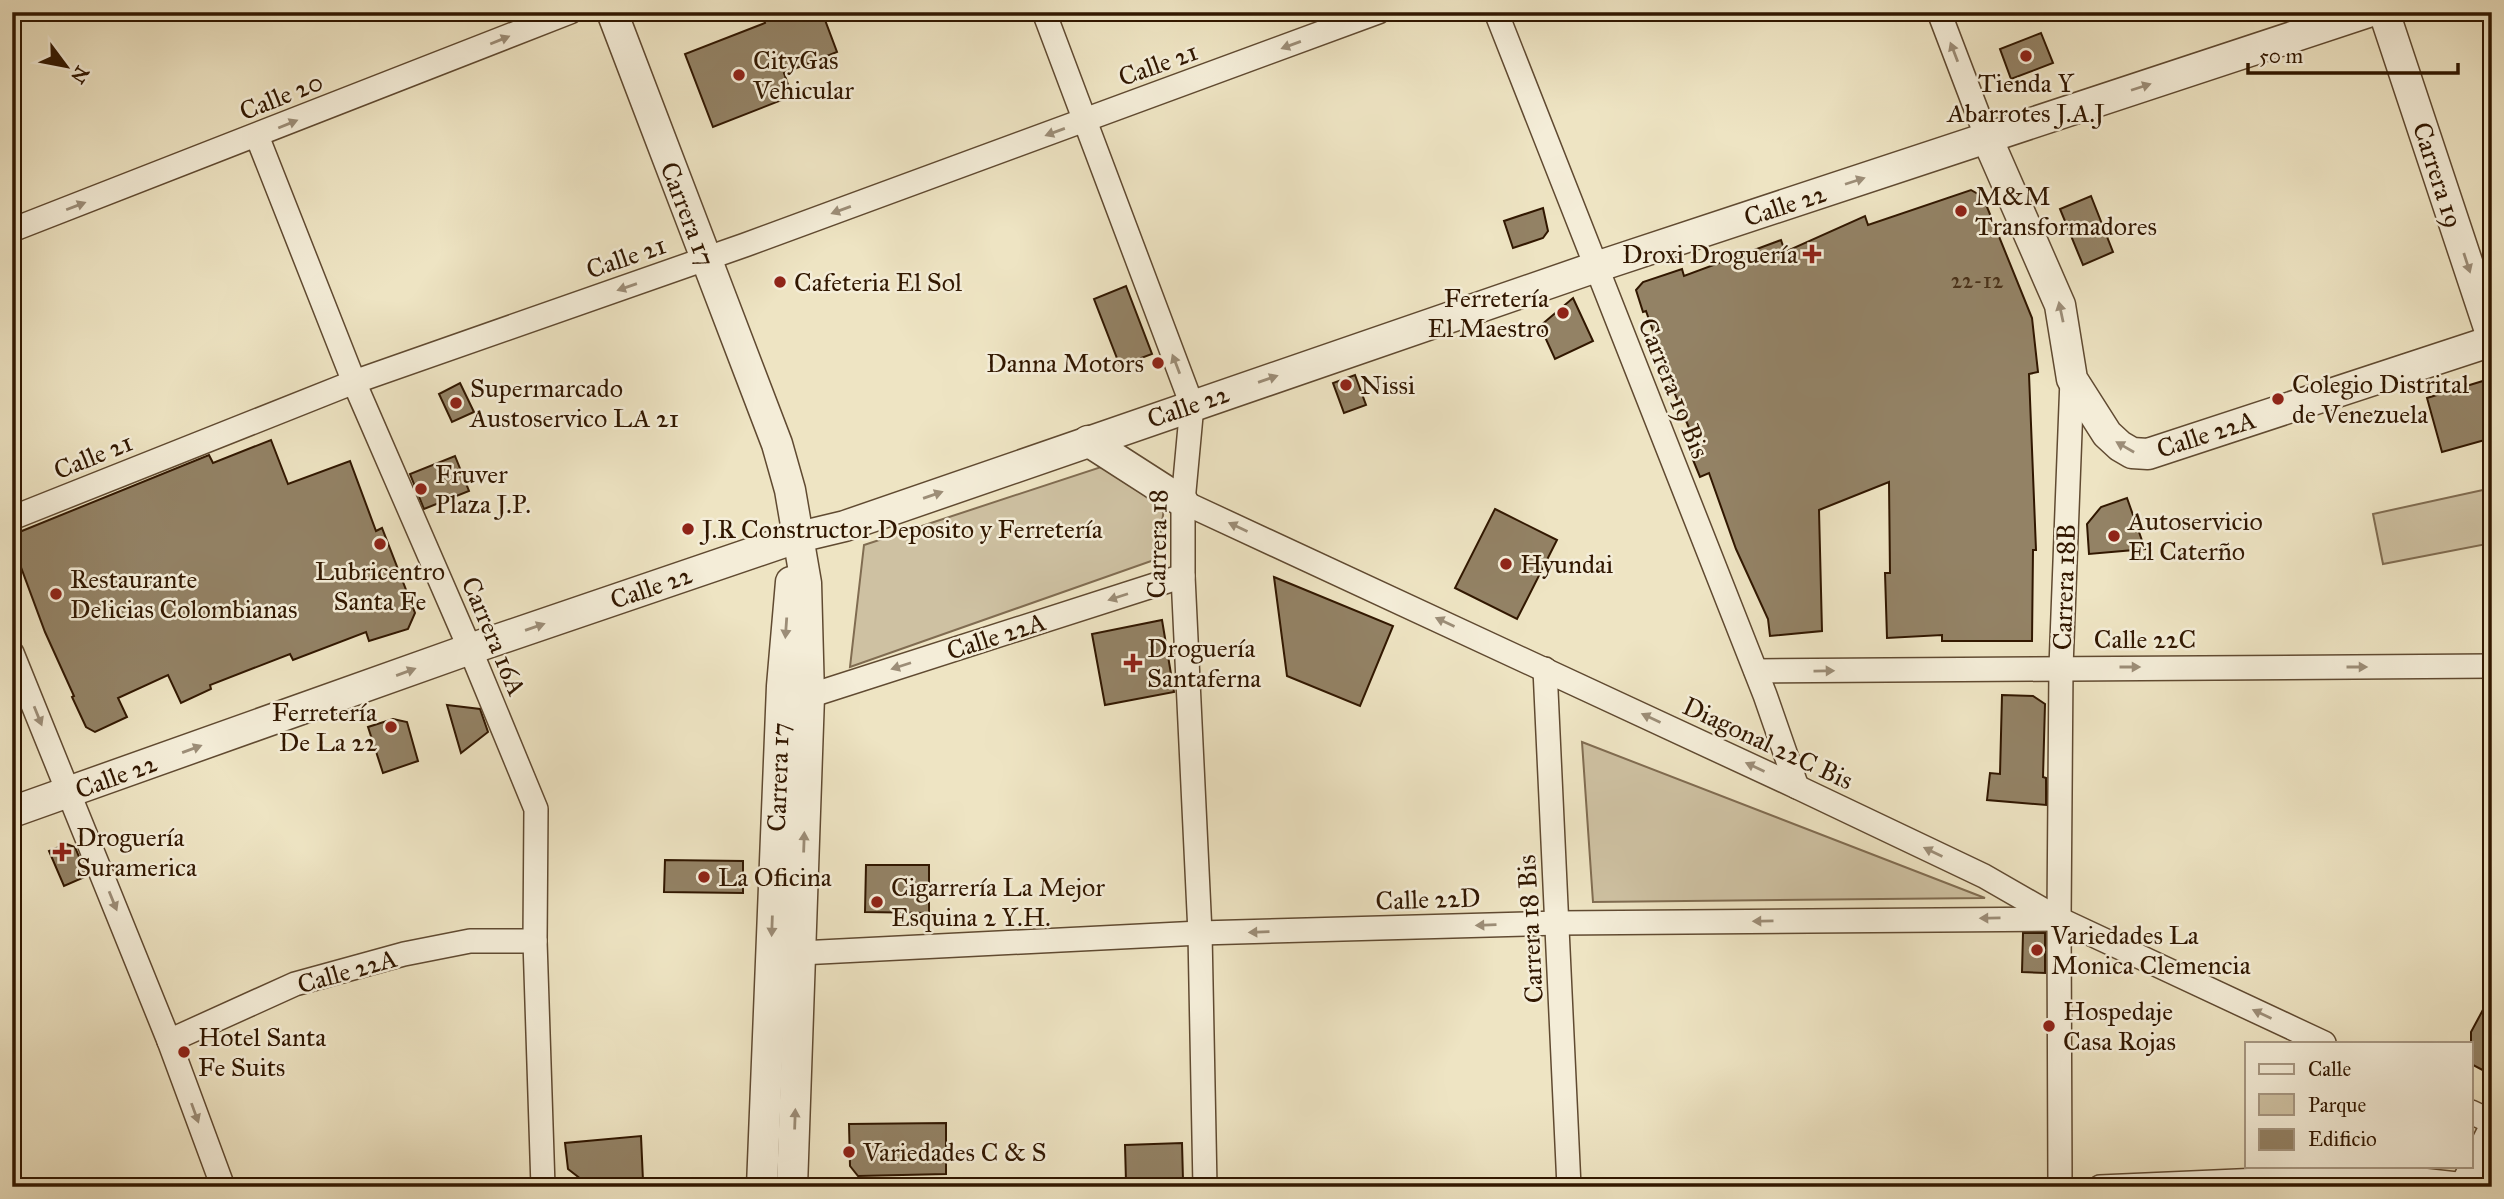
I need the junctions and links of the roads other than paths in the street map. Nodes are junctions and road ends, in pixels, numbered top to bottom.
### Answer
1 (570, 12) edge
2 (612, 12) edge
3 (1044, 12) edge
4 (1378, 12) edge
5 (1496, 12) edge
6 (1939, 12) edge
7 (2368, 12) edge
8 (2384, 12) edge
9 (1085, 121) junction
10 (257, 136) junction
11 (1987, 138) junction
12 (12, 230) edge
13 (706, 259) junction
14 (1596, 267) junction
15 (2492, 339) edge
16 (2072, 379) junction
17 (354, 382) junction
18 (1192, 405) junction
19 (1088, 441) junction
20 (1184, 502) junction
21 (12, 518) edge
22 (799, 537) junction
23 (1183, 576) junction
24 (470, 649) junction
25 (12, 653) edge
26 (2492, 666) edge
27 (2061, 667) junction
28 (1545, 668) junction
29 (1756, 671) junction
30 (809, 696) junction
31 (1797, 787) junction
32 (69, 792) junction
33 (12, 812) edge
34 (2059, 919) junction
35 (1558, 923) junction
36 (1200, 933) junction
37 (535, 941) junction
38 (800, 953) junction
39 (169, 1041) junction
40 (2322, 1042) edge
41 (2472, 1112) edge
42 (2492, 1122) edge
43 (2492, 1133) edge
44 (2465, 1186) edge
45 (223, 1187) edge
46 (543, 1187) edge
47 (762, 1187) edge
48 (792, 1187) edge
49 (1205, 1187) edge
50 (1569, 1187) edge
51 (2060, 1187) edge
52 (2100, 1187) edge

10 -> 1 street, Calle 20
2 - 13 street, Carrera 17
3 - 9 street, Carrera 18
4 -> 9 street, Calle 21
5 - 14 street, Carrera 19 Bis
11 -> 6 street, Carrera 18B
11 -> 7 street, Calle 22
8 -> 15 street, Carrera 19
9 -> 13 street, Calle 21
18 -> 9 street, Carrera 18
12 -> 10 street, Calle 20
10 - 17 street, Carrera 16A
14 -> 11 street, Calle 22
16 -> 11 street, Carrera 18B
13 -> 17 street, Calle 21
13 - 22 street, Carrera 17
18 -> 14 street, Calle 22
14 - 29 street, Carrera 19 Bis
15 -> 16 street, Calle 22A
16 - 27 street, Carrera 18B
17 - 21 street, Calle 21
17 - 24 street, Carrera 16A
18 - 19 street, Calle 22
18 - 20 street, Carrera 18
19 - 20 street
22 -> 19 street, Calle 22
20 - 23 street, Carrera 18
28 -> 20 street, Diagonal 22C Bis
24 -> 22 street, Calle 22
22 - 30 street, Carrera 17
22 -> 47 street, Carrera 17
23 -> 30 street, Calle 22A
23 - 36 street, Carrera 18
32 -> 24 street, Calle 22
24 - 37 street, Carrera 16A
25 -> 32 street
27 -> 26 street, Calle 22C
29 -> 27 street, Calle 22C
27 - 34 street, Carrera 18B
31 -> 28 street, Diagonal 22C Bis
28 - 35 street, Carrera 18 Bis
29 - 31 street, Carrera 19 Bis
38 -> 30 street, Carrera 17
34 -> 31 street, Diagonal 22C Bis
32 - 33 street, Calle 22
32 -> 39 street
34 -> 35 street, Calle 22D
40 -> 34 street, Diagonal 22C Bis
34 - 51 street, Carrera 18B
35 -> 36 street, Calle 22D
35 - 50 street, Carrera 18 Bis
36 - 38 street, Calle 22D
36 - 49 street, Carrera 18
37 - 39 street, Calle 22A
37 - 46 street, Carrera 16A
48 -> 38 street, Carrera 17
39 -> 45 street
41 - 42 street
43 - 44 street
44 - 52 street

